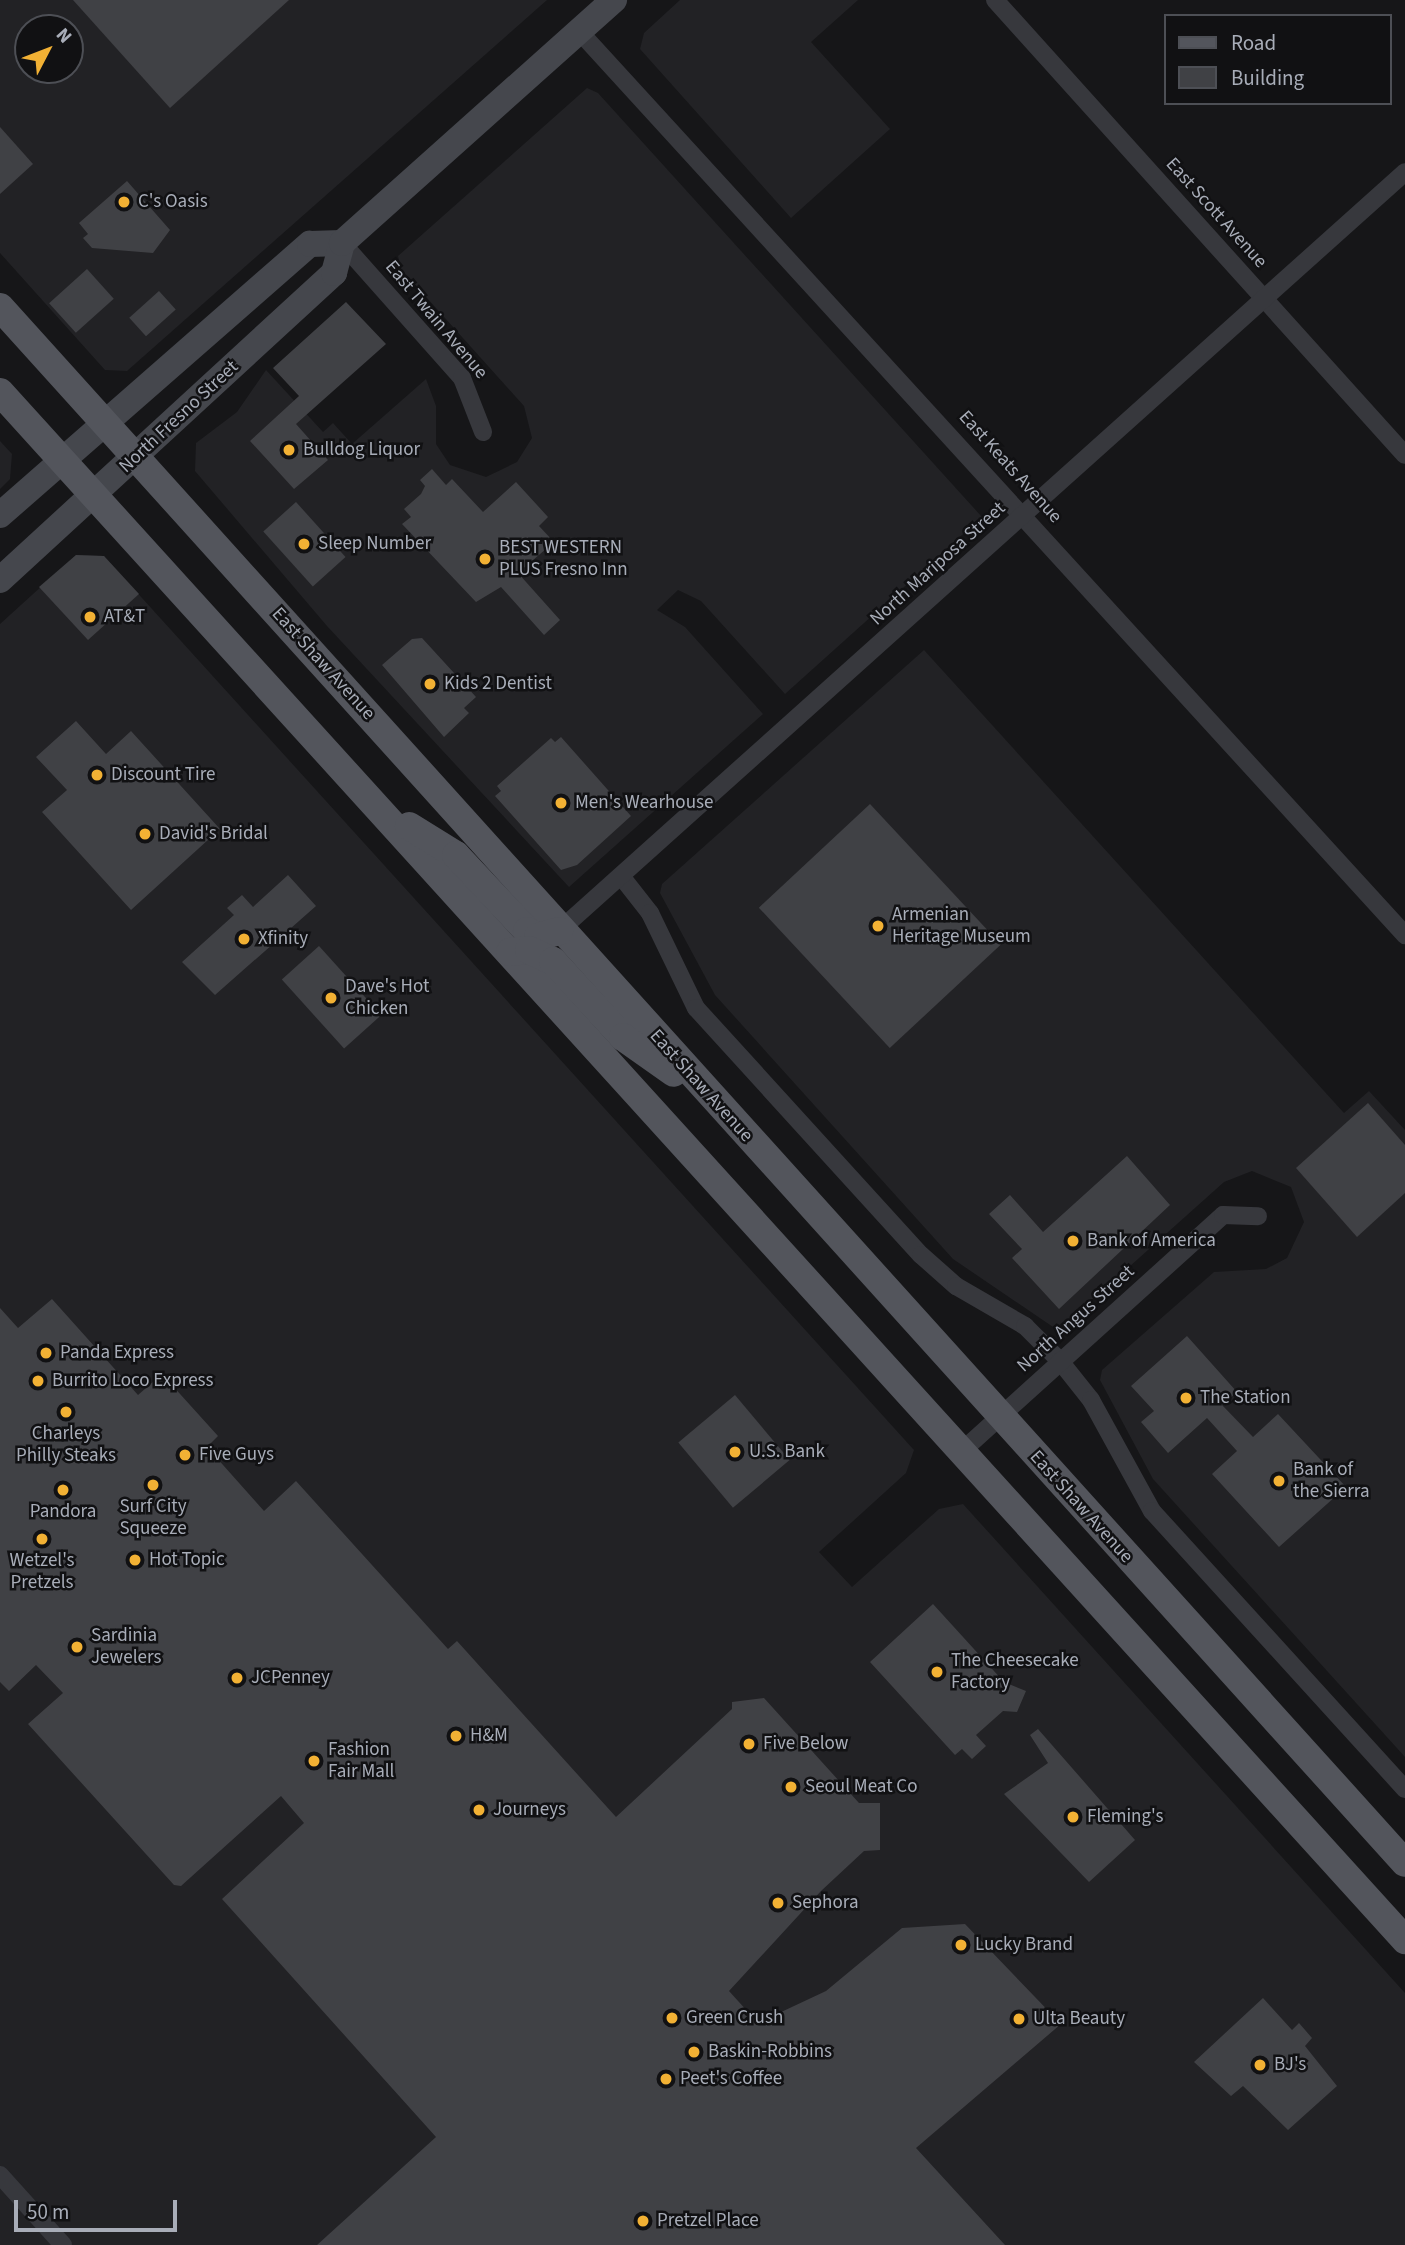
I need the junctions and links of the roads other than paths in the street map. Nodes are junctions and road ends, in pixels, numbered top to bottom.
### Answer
1 (614, 0) edge
2 (995, 0) edge
3 (579, 31) junction
4 (1405, 172) edge
5 (342, 243) junction
6 (1264, 299) junction
7 (0, 307) edge
8 (0, 391) edge
9 (106, 424) junction
10 (483, 432) dead end
11 (1405, 455) edge
12 (137, 456) junction
13 (63, 461) junction
14 (93, 495) junction
15 (1025, 514) junction
16 (0, 515) edge
17 (0, 580) edge
18 (379, 808) junction
19 (621, 876) junction
20 (561, 930) junction
21 (1405, 935) edge
22 (510, 952) junction
23 (714, 1101) junction
24 (1258, 1216) dead end
25 (1060, 1361) junction
26 (1000, 1417) junction
27 (962, 1451) junction
28 (1405, 1789) edge
29 (1405, 1863) edge
30 (1405, 1940) edge
31 (0, 2175) edge
32 (63, 2245) edge

1 - 3 main road, North Fresno Street
2 - 6 street, East Scott Avenue
3 - 5 main road, North Fresno Street
3 - 15 street, East Keats Avenue
4 - 6 street, North Mariposa Street
5 - 9 main road, North Fresno Street
5 - 10 street, East Twain Avenue
5 - 12 main road, North Fresno Street
6 - 11 street, East Scott Avenue
6 - 15 street, North Mariposa Street
7 - 9 main road, East Shaw Avenue
8 - 13 main road
9 - 12 main road, East Shaw Avenue
9 - 13 main road, North Fresno Street
12 - 14 main road, North Fresno Street
12 - 20 main road, East Shaw Avenue
13 - 14 main road
13 - 16 main road, North Fresno Street
14 - 17 main road, North Fresno Street
14 - 18 main road
15 - 19 street, North Mariposa Street
15 - 21 street, East Keats Avenue
18 - 20 main road
18 - 22 main road
19 - 20 street, North Mariposa Street
19 - 25 street
20 - 23 main road, East Shaw Avenue
22 - 23 main road
22 - 27 main road
23 - 26 main road, East Shaw Avenue
24 - 25 street, North Angus Street
25 - 26 street, North Angus Street
25 - 28 street
26 - 27 street, North Angus Street
26 - 29 main road, East Shaw Avenue
27 - 30 main road
31 - 32 street

